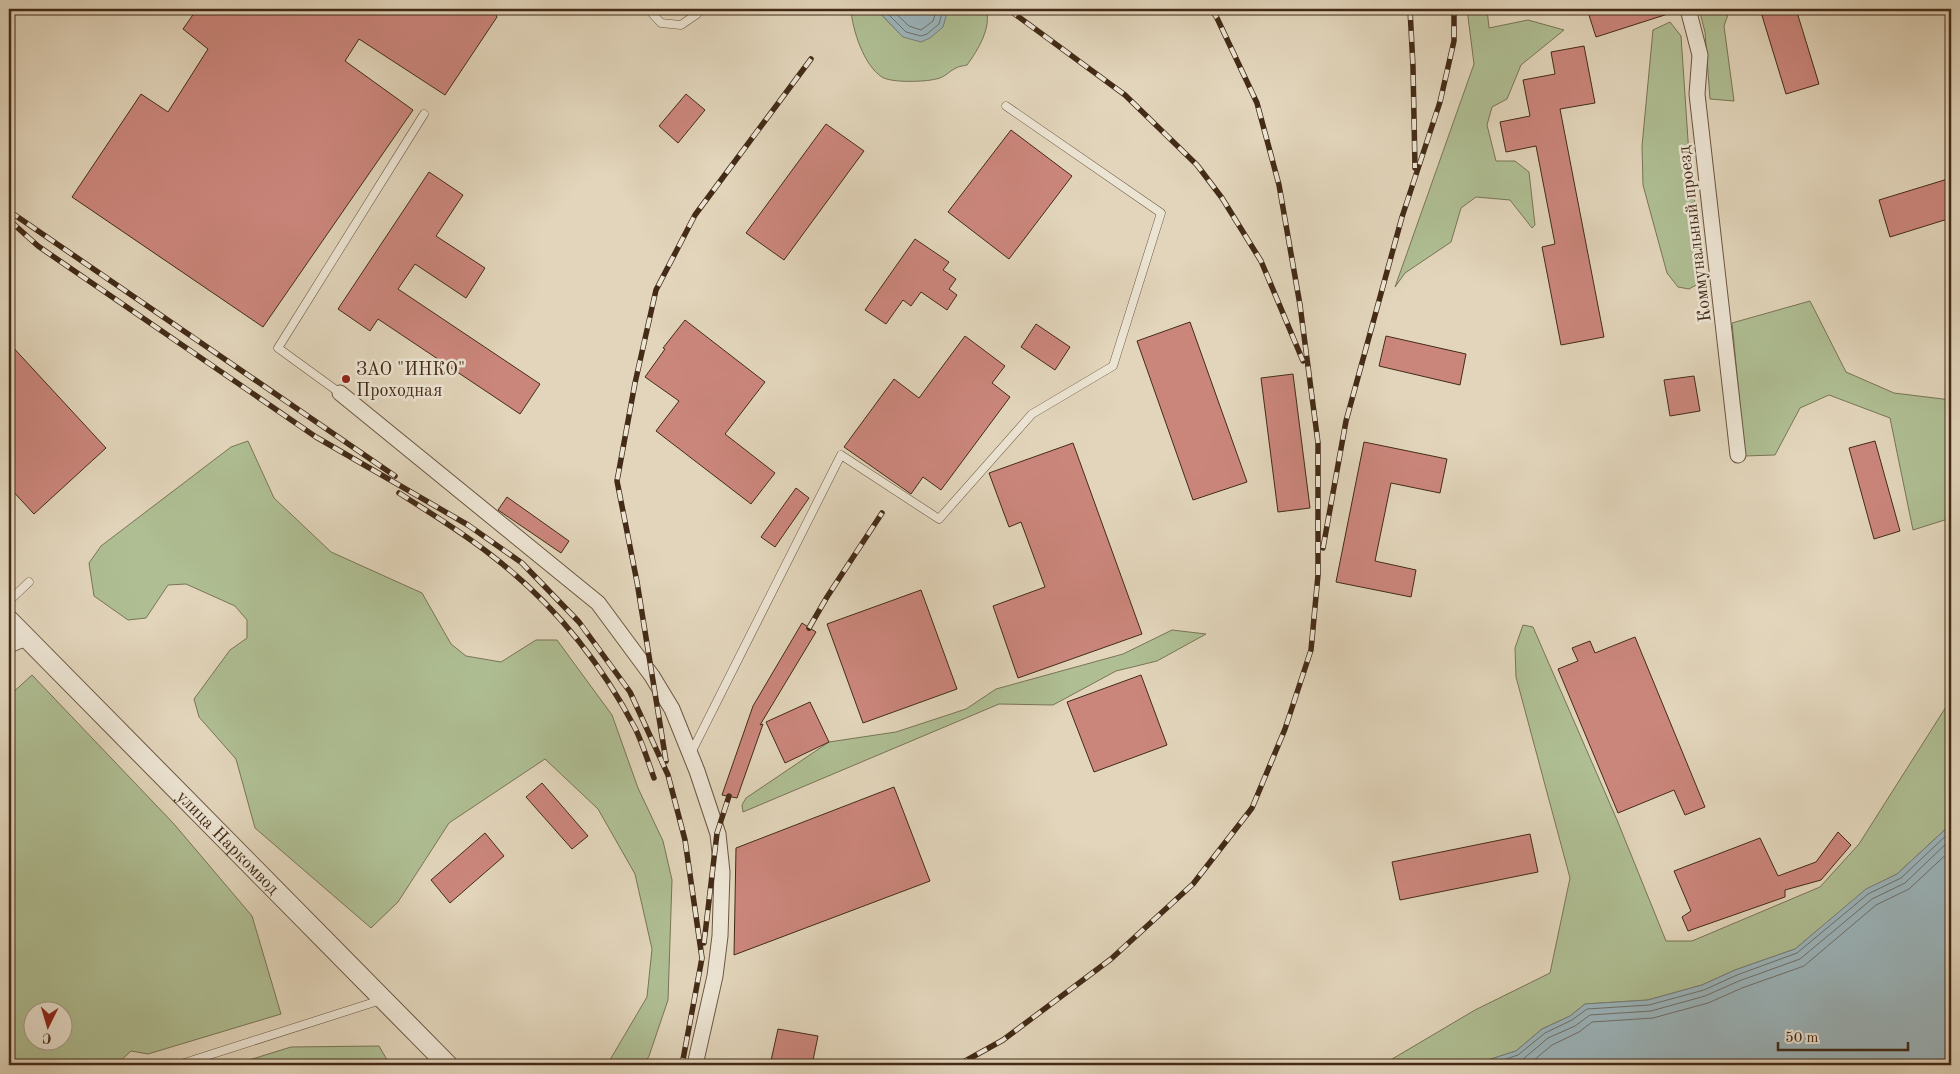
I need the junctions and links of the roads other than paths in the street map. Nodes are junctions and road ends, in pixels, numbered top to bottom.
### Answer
1 (648, 9) edge
2 (701, 9) edge
3 (1688, 9) edge
4 (1006, 106) dead end
5 (424, 114) dead end
6 (340, 393) joint
7 (1738, 455) dead end
8 (29, 582) dead end
9 (9, 601) edge
10 (9, 620) edge
11 (26, 638) junction
12 (9, 645) edge
13 (690, 755) junction
14 (387, 998) junction
15 (178, 1065) edge
16 (448, 1065) edge
17 (695, 1065) edge

1 - 2 lane
3 - 7 street, Коммунальный проезд
4 - 13 lane
5 - 6 lane
6 - 13 street
8 - 9 lane
10 - 11 street, улица Наркомвод
11 - 12 street
11 - 14 street, улица Наркомвод
13 - 17 street
14 - 15 lane
14 - 16 street, улица Наркомвод

